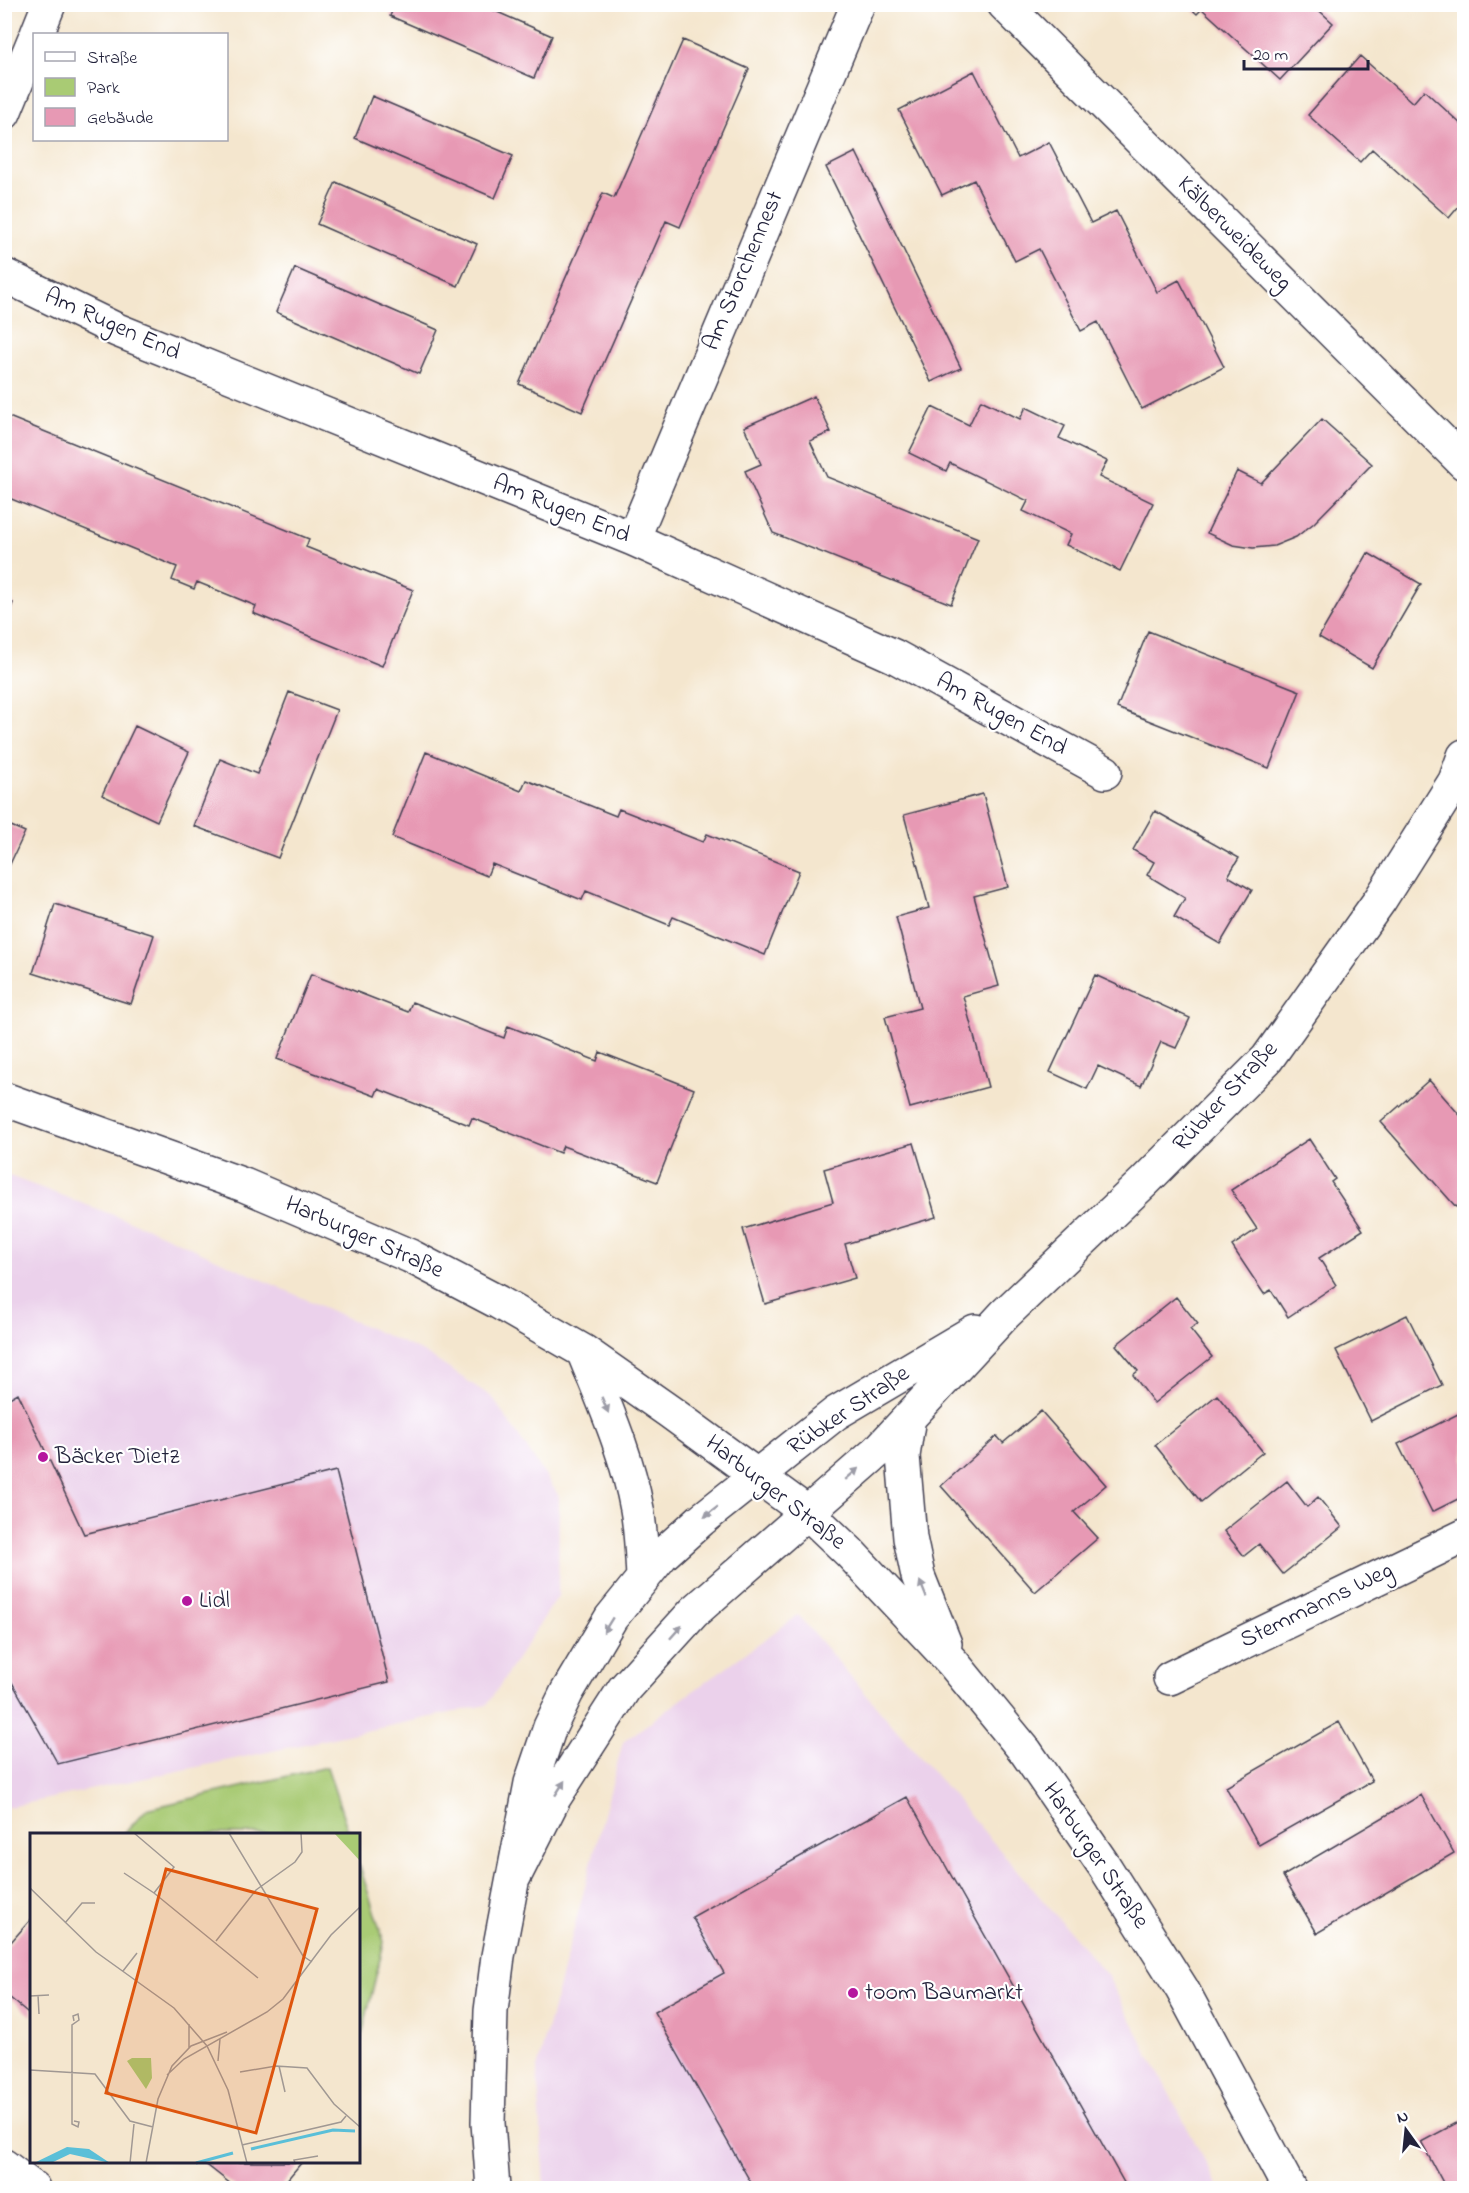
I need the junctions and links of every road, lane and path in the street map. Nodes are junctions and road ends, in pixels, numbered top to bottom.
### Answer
1 (49, 4) edge
2 (858, 4) edge
3 (1004, 4) edge
4 (37, 33) edge
5 (33, 42) edge
6 (4, 113) edge
7 (4, 275) edge
8 (1464, 463) edge
9 (633, 539) junction
10 (1464, 756) edge
11 (1105, 772) dead end
12 (4, 1099) edge
13 (1005, 1314) junction
14 (583, 1351) junction
15 (909, 1417) junction
16 (757, 1476) junction
17 (808, 1513) junction
18 (1464, 1536) edge
19 (643, 1578) junction
20 (953, 1663) junction
21 (1170, 1678) dead end
22 (514, 1877) junction
23 (4, 2166) edge
24 (33, 2188) edge
25 (493, 2188) edge
26 (1289, 2188) edge

1 - 4 street
2 - 9 street, Am Storchennest
3 - 8 street, Kälberweideweg
5 - 6 street
7 - 9 street, Am Rugen End
9 - 11 street, Am Rugen End
10 - 13 street, Rübker Straße
12 - 14 street, Harburger Straße
13 - 15 street, Rübker Straße
13 - 16 street, Rübker Straße
14 - 16 street, Harburger Straße
14 -> 19 street
17 -> 15 street, Rübker Straße
20 -> 15 street
16 - 17 street, Harburger Straße
16 -> 19 street, Rübker Straße
17 - 20 street, Harburger Straße
22 -> 17 street, Rübker Straße
18 - 21 street, Stemmanns Weg
19 -> 22 street, Rübker Straße
20 - 26 street, Harburger Straße
22 - 25 street
23 - 24 street

